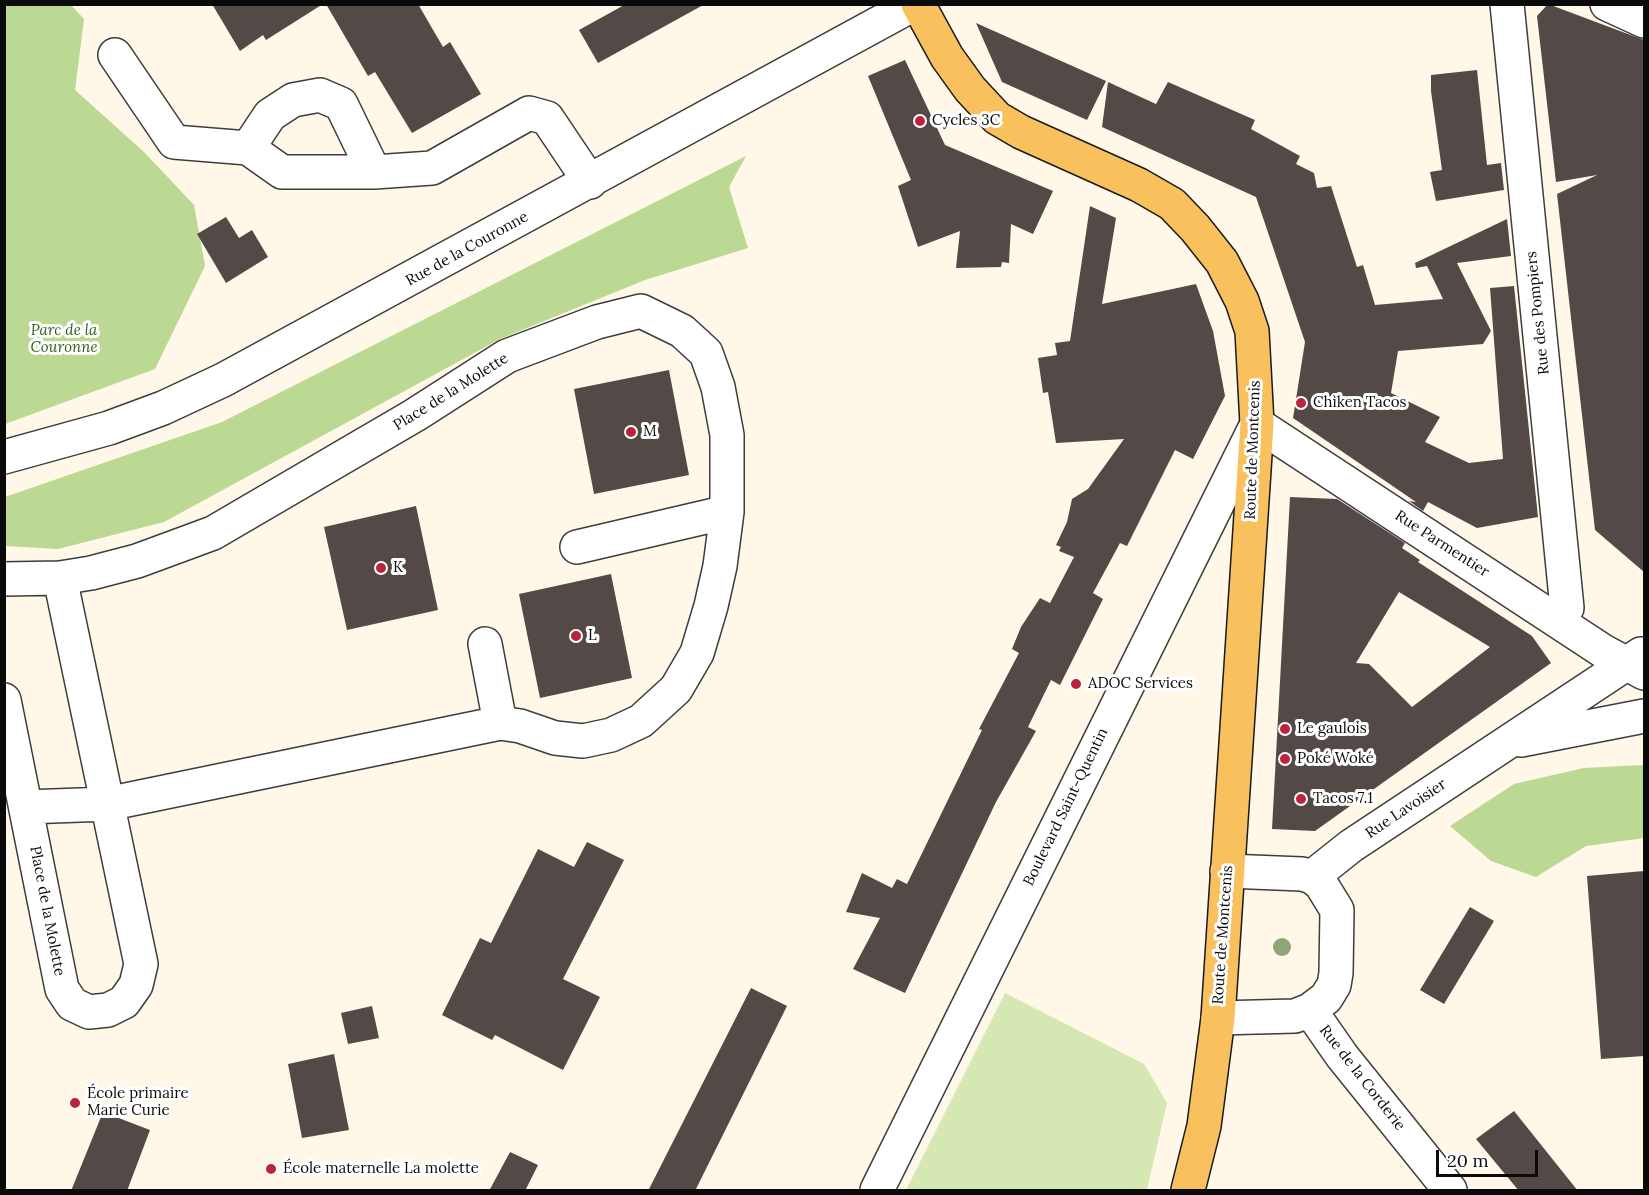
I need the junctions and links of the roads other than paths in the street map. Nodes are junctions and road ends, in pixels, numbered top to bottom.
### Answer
1 (916, 4) edge
2 (1507, 4) edge
3 (1607, 4) edge
4 (1644, 21) edge
5 (116, 55) dead end
6 (248, 148) junction
7 (374, 172) junction
8 (590, 182) junction
9 (1257, 424) junction
10 (4, 457) edge
11 (727, 512) junction
12 (577, 547) dead end
13 (60, 578) junction
14 (4, 579) edge
15 (1559, 620) junction
16 (485, 644) dead end
17 (1638, 663) edge
18 (4, 700) edge
19 (1644, 716) edge
20 (500, 723) junction
21 (1502, 744) junction
22 (107, 804) junction
23 (26, 807) junction
24 (1227, 871) junction
25 (1312, 877) junction
26 (1310, 1010) junction
27 (1218, 1018) junction
28 (877, 1191) edge
29 (1188, 1191) edge
30 (1450, 1191) edge

1 - 8 street, Rue de la Couronne
1 - 9 main road, Route de Montcenis
2 - 15 street, Rue des Pompiers
3 - 4 street
5 - 6 street
6 - 7 street
6 - 7 street
7 - 8 street
8 - 10 street, Rue de la Couronne
9 - 15 street, Rue Parmentier
9 - 24 main road, Route de Montcenis
9 - 28 street, Boulevard Saint-Quentin
11 - 12 street
11 - 13 street, Place de la Molette
11 - 20 street, Place de la Molette
13 - 14 street, Place de la Molette
13 - 22 street, Place de la Molette
15 - 17 street, Rue Parmentier
16 - 20 street
17 - 21 street, Rue Lavoisier
18 - 23 street, Place de la Molette
19 - 21 street, Rue Lavoisier
20 - 22 street, Place de la Molette
21 - 25 street, Rue Lavoisier
22 - 23 street
22 - 23 street, Place de la Molette
24 - 25 street
24 - 27 main road, Route de Montcenis
25 - 26 street
26 - 27 street, Rue de la Corderie
26 - 30 street, Rue de la Corderie
27 - 29 main road, Route de Montcenis

